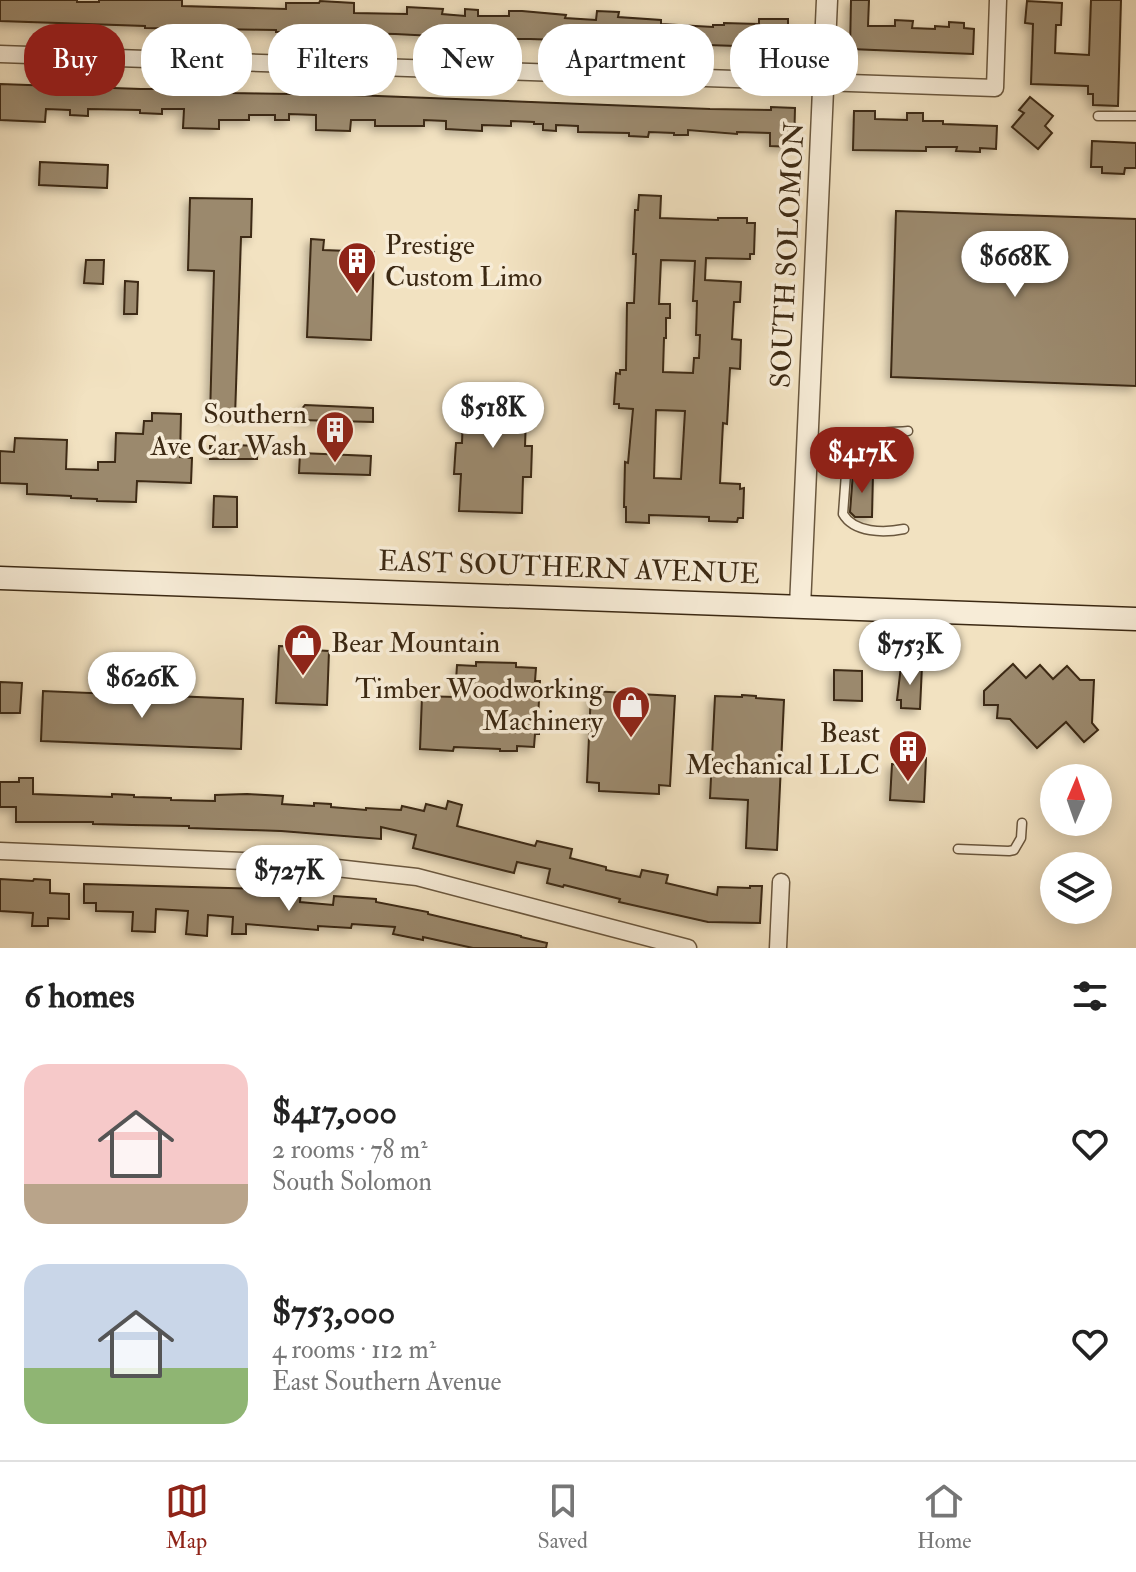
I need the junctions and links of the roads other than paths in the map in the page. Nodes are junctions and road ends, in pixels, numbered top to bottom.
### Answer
1 (827, 0) edge
2 (998, 0) edge
3 (826, 24) edge
4 (0, 54) edge
5 (730, 79) edge
6 (858, 83) edge
7 (823, 96) edge
8 (1098, 116) dead end
9 (1136, 116) edge
10 (908, 431) dead end
11 (904, 529) dead end
12 (0, 578) edge
13 (800, 607) junction
14 (1136, 619) edge
15 (1022, 823) dead end
16 (958, 849) dead end
17 (0, 851) edge
18 (781, 882) dead end
19 (688, 948) edge
20 (778, 948) edge

1 - 3 street, SOUTH SOLOMON
2 - 6 street
4 - 5 street
7 - 13 street, SOUTH SOLOMON
8 - 9 lane
10 - 11 lane
12 - 13 main road, EAST SOUTHERN AVENUE
13 - 14 main road, EAST SOUTHERN AVENUE
15 - 16 lane
17 - 19 street
18 - 20 street

